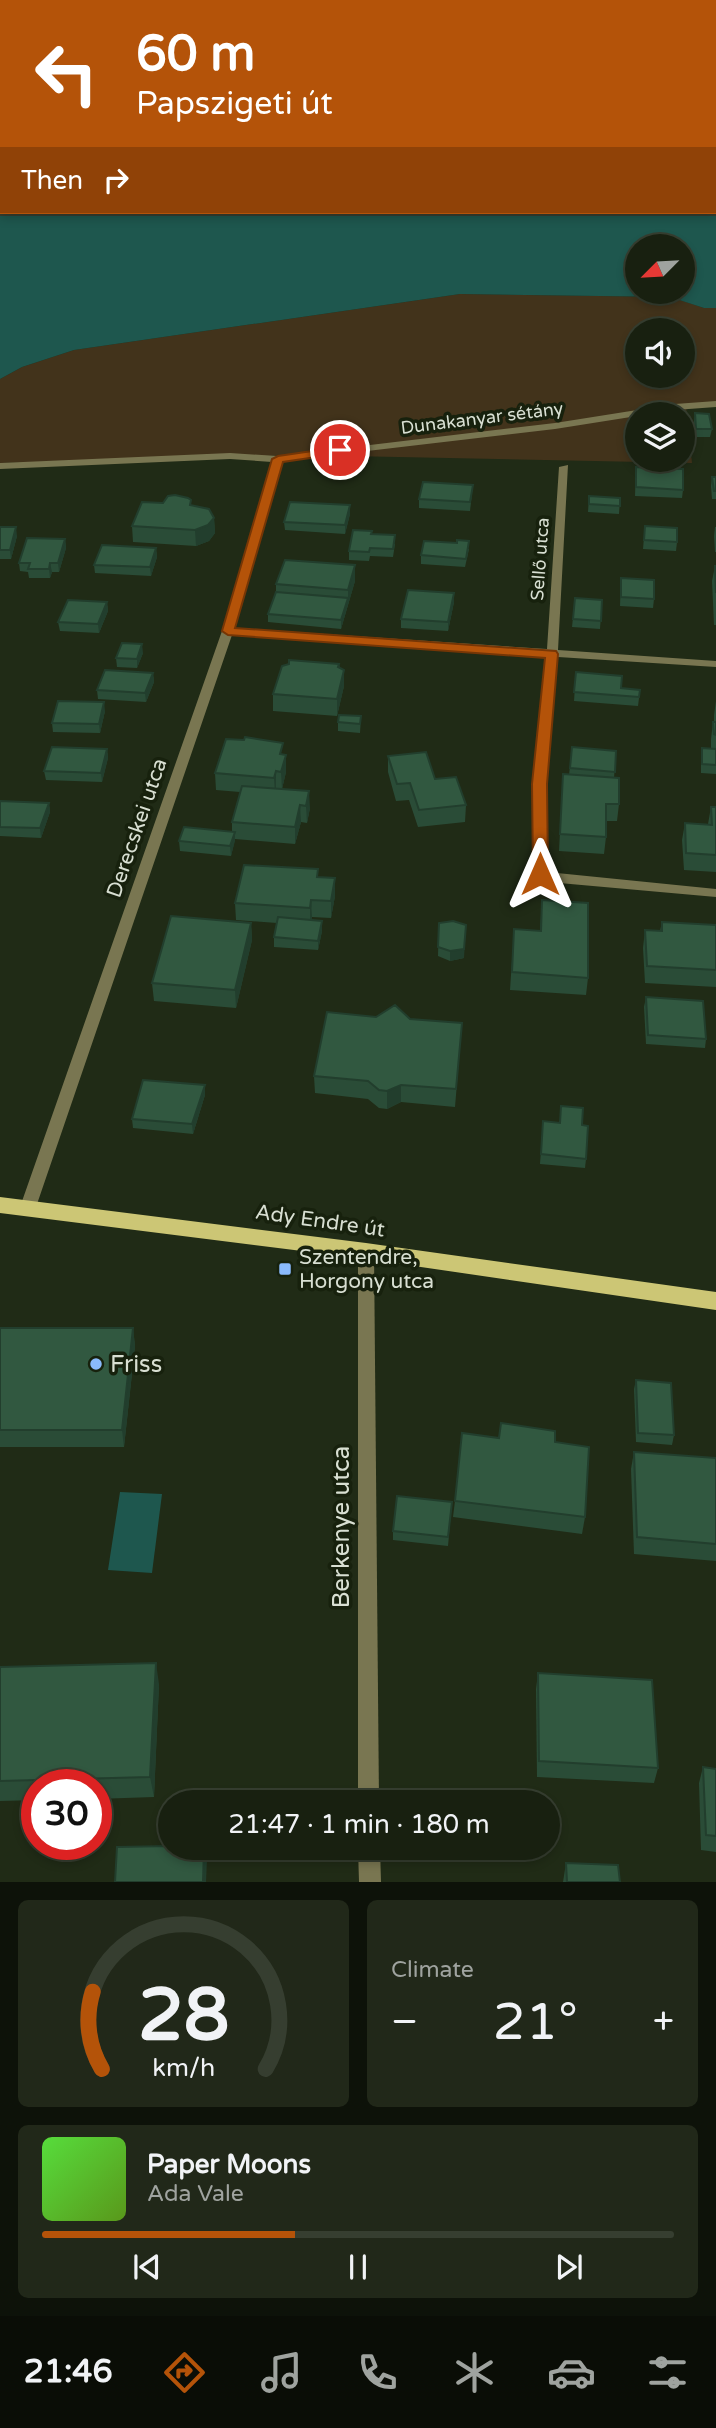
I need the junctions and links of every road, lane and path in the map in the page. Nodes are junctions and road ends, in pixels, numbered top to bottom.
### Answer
1 (716, 404) edge
2 (278, 459) junction
3 (0, 466) edge
4 (564, 467) dead end
5 (228, 631) junction
6 (552, 654) junction
7 (716, 664) edge
8 (716, 893) edge
9 (0, 1205) edge
10 (29, 1208) junction
11 (366, 1251) junction
12 (716, 1301) edge
13 (369, 1790) edge
14 (369, 1860) edge
15 (370, 1882) edge

1 - 2 street, Dunakanyar sétány
2 - 3 street, Dunakanyar sétány
2 - 5 street, Derecskei utca
4 - 6 street, Sellő utca
5 - 6 street
5 - 10 street, Derecskei utca
6 - 7 street
6 - 8 street, Sellő utca
9 - 10 main road, Ady Endre út
10 - 11 main road, Ady Endre út
11 - 12 main road, Ady Endre út
11 - 13 street, Berkenye utca
14 - 15 street

